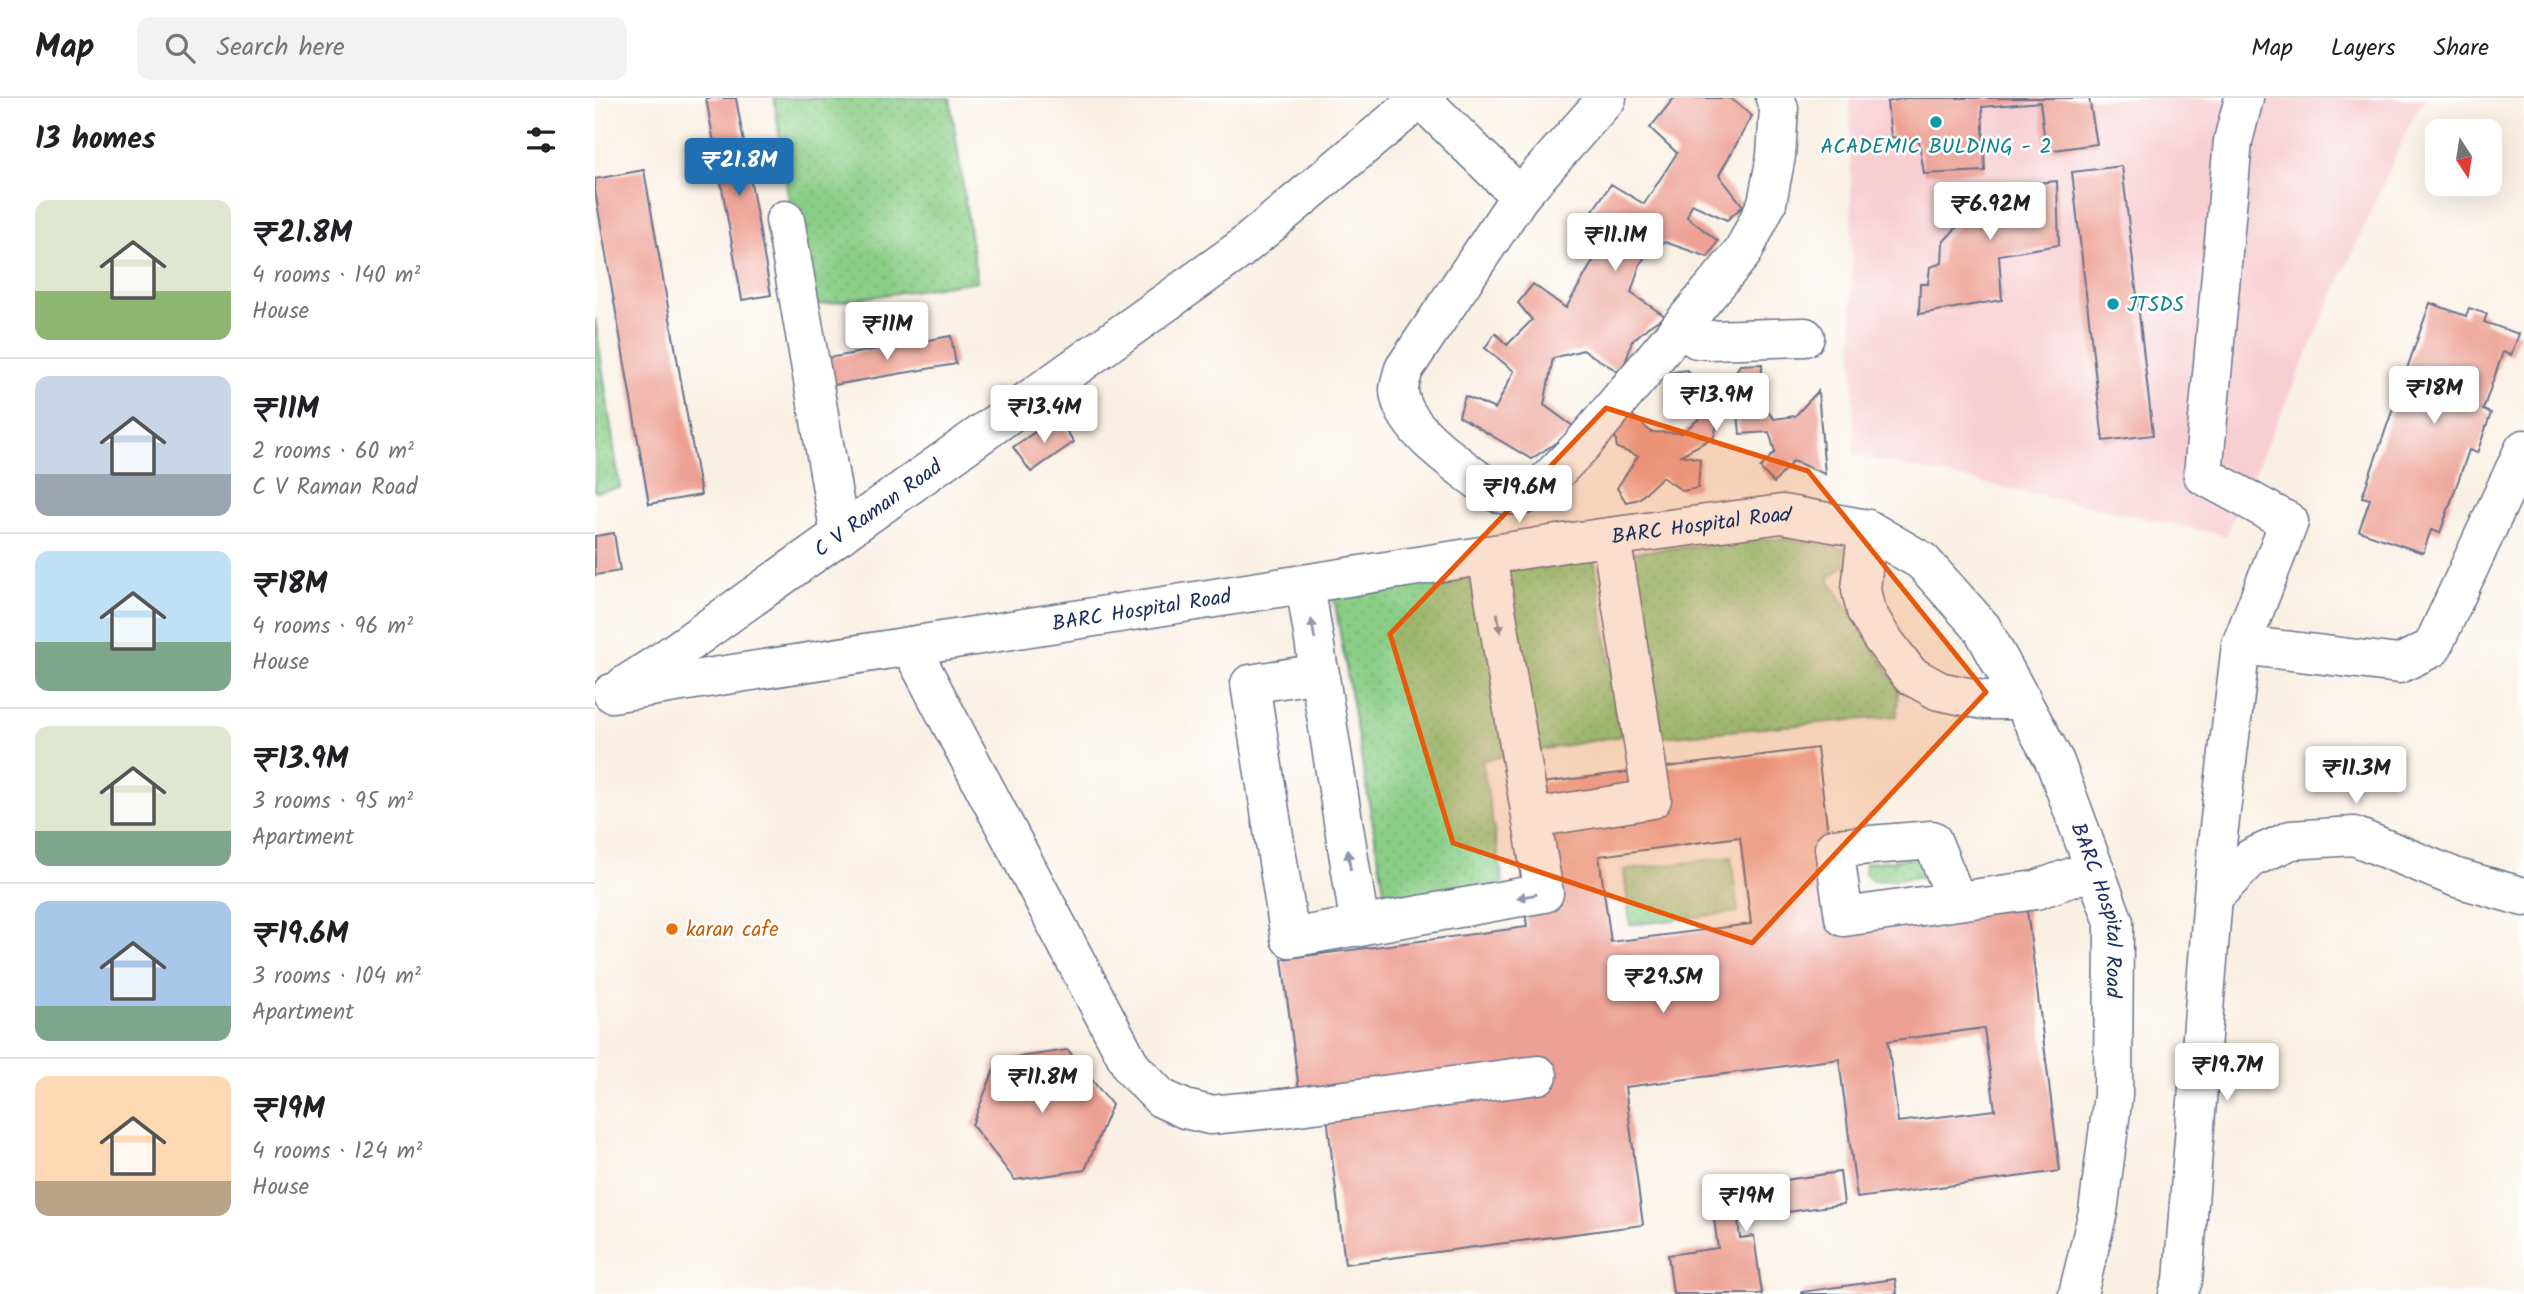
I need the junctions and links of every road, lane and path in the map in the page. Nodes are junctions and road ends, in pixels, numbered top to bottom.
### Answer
1 (1420, 98) edge
2 (1607, 98) edge
3 (1775, 98) edge
4 (2244, 98) edge
5 (1520, 196) junction
6 (785, 220) dead end
7 (1680, 328) junction
8 (1805, 337) dead end
9 (2524, 449) edge
10 (1867, 529) junction
11 (840, 535) junction
12 (1611, 537) junction
13 (1487, 556) junction
14 (1305, 584) junction
15 (2241, 645) junction
16 (909, 646) junction
17 (1320, 673) junction
18 (603, 699) edge
19 (2022, 700) junction
20 (1533, 818) junction
21 (2095, 869) junction
22 (2213, 897) junction
23 (2524, 897) edge
24 (1957, 901) dead end
25 (1360, 927) junction
26 (1538, 1075) dead end
27 (2078, 1294) edge
28 (2178, 1294) edge

1 - 5 street
1 - 11 street, C V Raman Road
2 - 5 street
3 - 7 street
4 - 15 street
5 - 7 street
6 - 11 street
7 - 8 street
9 - 15 street
10 - 12 street, BARC Hospital Road
10 - 19 street, BARC Hospital Road
10 - 19 street
11 - 18 street, C V Raman Road
12 - 13 street, BARC Hospital Road
12 - 20 street
13 - 14 street, BARC Hospital Road
13 -> 20 street
14 - 16 street, BARC Hospital Road
17 -> 14 street
15 - 22 street
16 - 18 street, BARC Hospital Road
16 - 26 street
25 -> 17 street
17 - 25 street
19 - 21 street, BARC Hospital Road
20 -> 25 street
21 - 24 street
21 - 27 street, BARC Hospital Road
22 - 23 street
22 - 28 street

